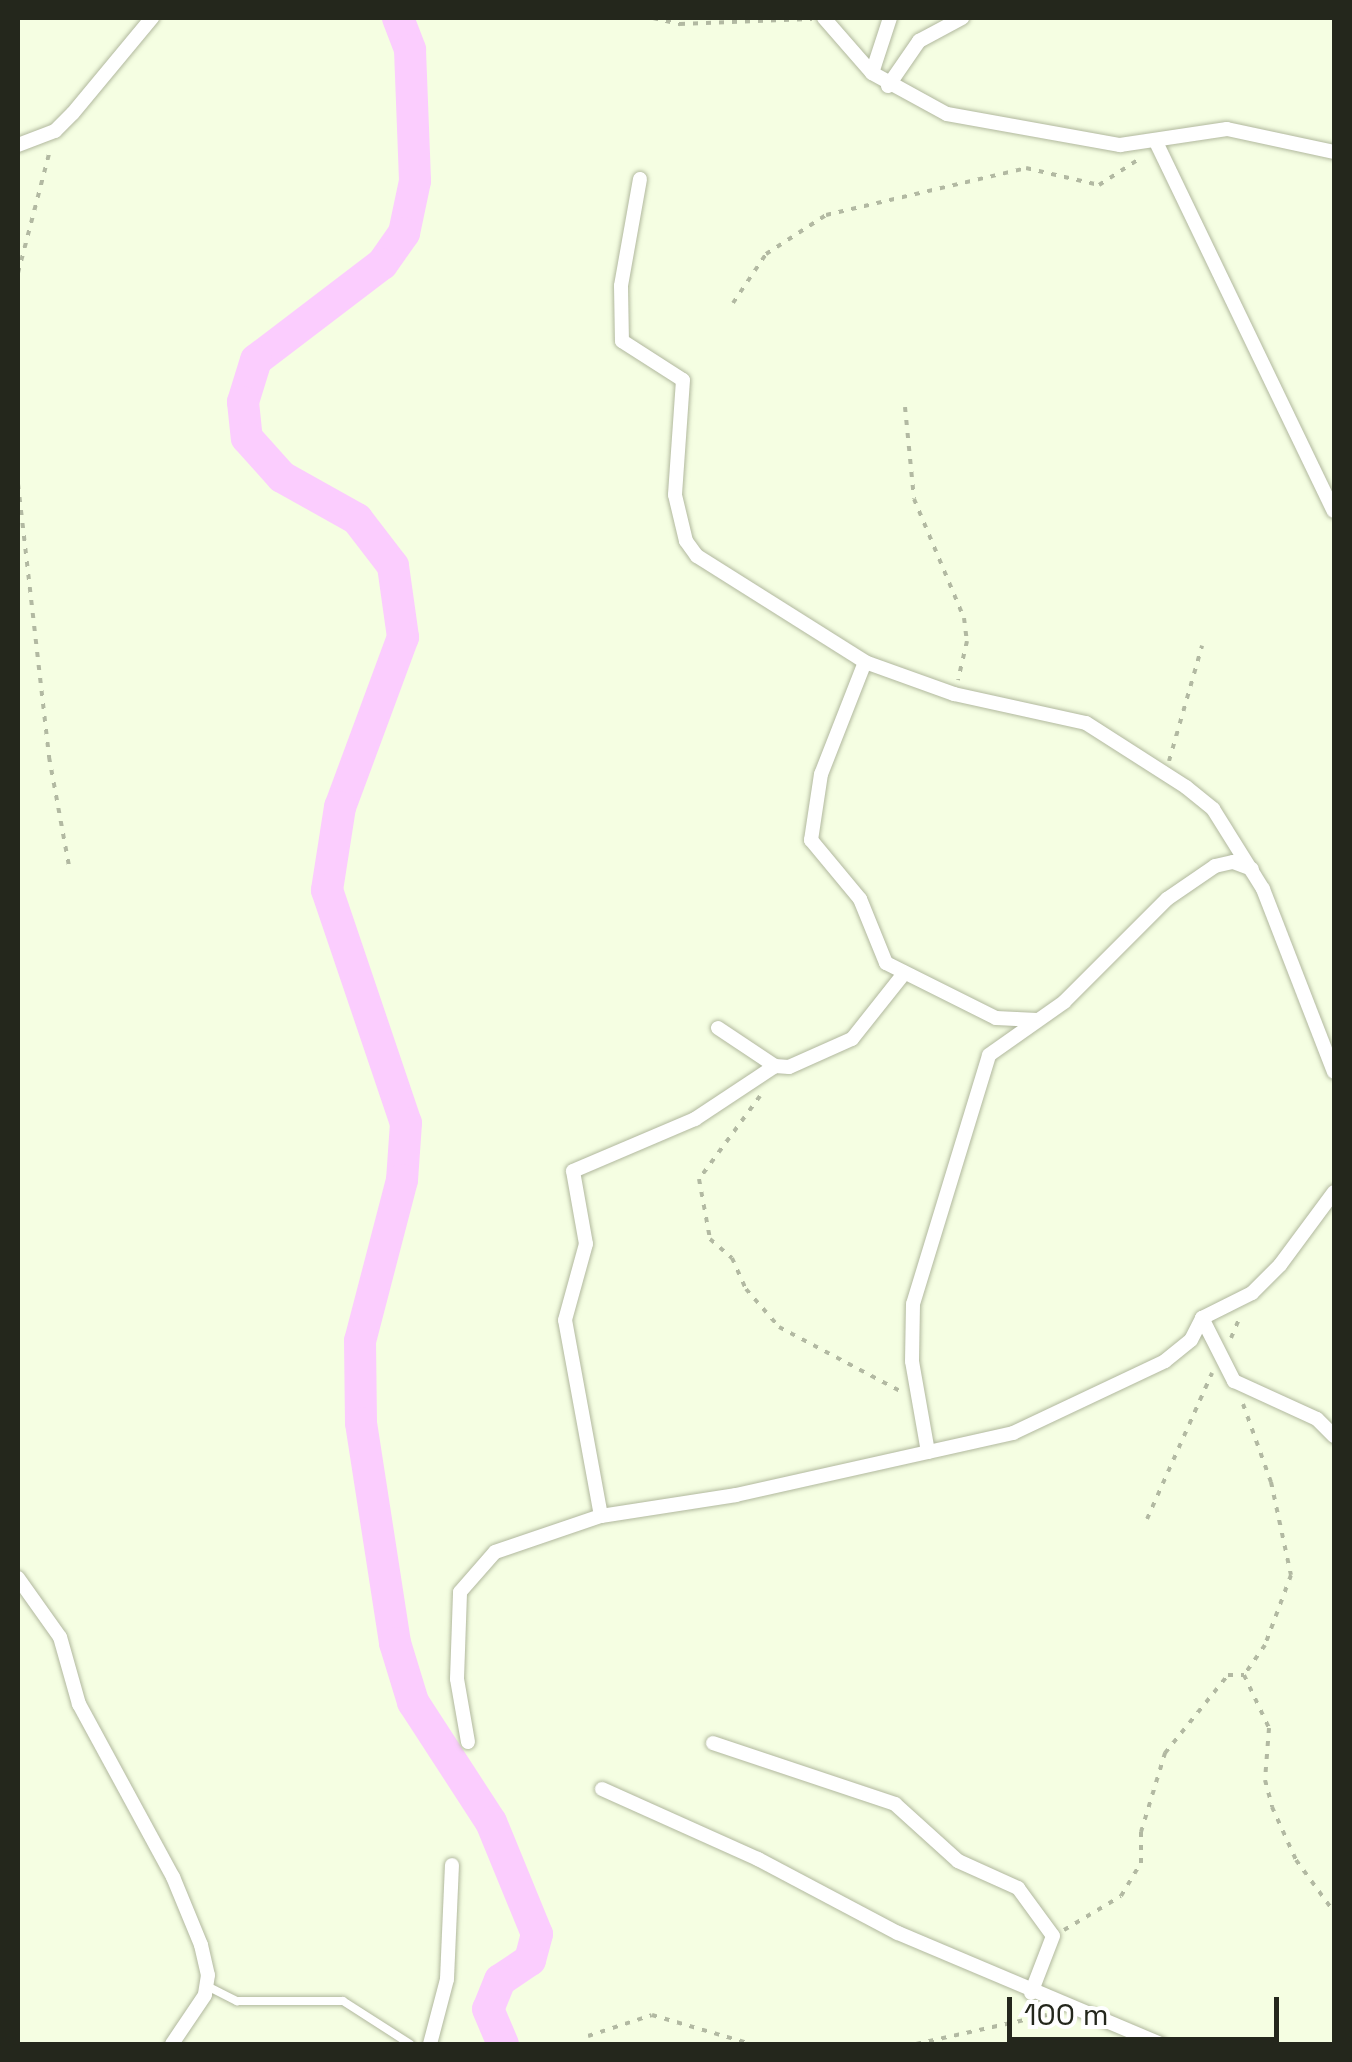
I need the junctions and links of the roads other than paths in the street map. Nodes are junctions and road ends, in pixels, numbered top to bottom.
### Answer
1 (152, 18) edge
2 (825, 18) edge
3 (890, 18) edge
4 (962, 18) edge
5 (872, 73) junction
6 (888, 86) junction
7 (18, 145) edge
8 (1152, 145) junction
9 (1334, 152) edge
10 (640, 180) dead end
11 (1334, 511) edge
12 (866, 662) junction
13 (1252, 869) junction
14 (902, 976) junction
15 (1038, 1020) junction
16 (718, 1028) dead end
17 (769, 1069) junction
18 (1334, 1072) edge
19 (1334, 1192) edge
20 (1202, 1318) junction
21 (1334, 1436) edge
22 (928, 1452) junction
23 (601, 1516) junction
24 (18, 1578) edge
25 (468, 1742) dead end
26 (713, 1743) dead end
27 (602, 1789) dead end
28 (452, 1865) dead end
29 (207, 1986) junction
30 (1031, 1993) junction
31 (172, 2044) edge
32 (410, 2044) edge
33 (430, 2044) edge
34 (1161, 2044) edge

1 - 7 street
2 - 5 street
3 - 5 street
4 - 6 street
5 - 6 street
6 - 8 street
8 - 9 street
8 - 11 street
10 - 12 street
12 - 13 street
12 - 14 street
13 - 15 street
13 - 18 street
14 - 15 street
14 - 17 street
15 - 22 street
16 - 17 street
17 - 23 street
19 - 20 street
20 - 21 street
20 - 22 street
22 - 23 street
23 - 25 street
24 - 29 street
26 - 30 street
27 - 30 street
28 - 33 street
29 - 31 street
29 - 32 lane
30 - 34 street

